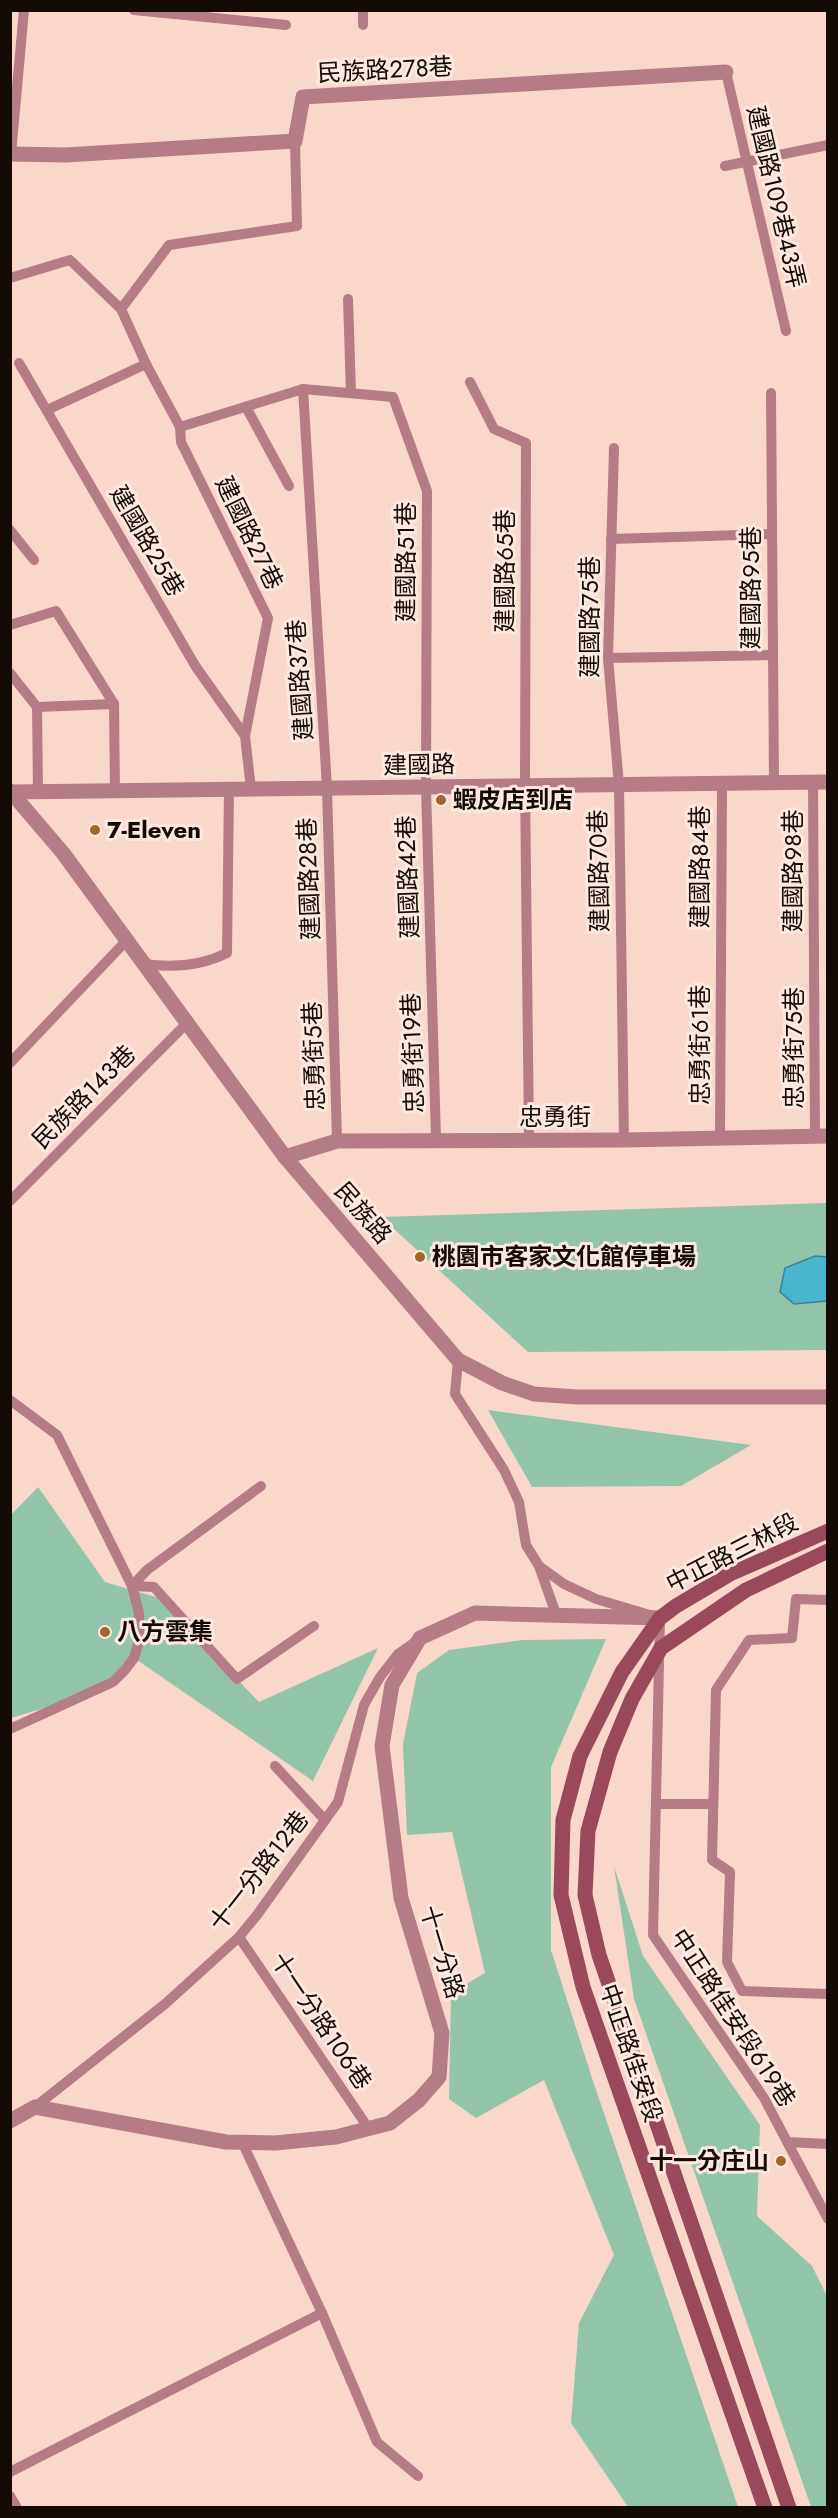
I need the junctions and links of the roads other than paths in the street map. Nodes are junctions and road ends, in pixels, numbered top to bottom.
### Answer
1 (24, 10) edge
2 (134, 10) edge
3 (363, 10) edge
4 (286, 25) dead end
5 (363, 25) dead end
6 (726, 72) joint
7 (295, 141) junction
8 (828, 145) edge
9 (11, 154) edge
10 (745, 160) junction
11 (725, 166) dead end
12 (10, 278) edge
13 (348, 299) dead end
14 (121, 309) junction
15 (786, 331) dead end
16 (19, 363) dead end
17 (146, 364) junction
18 (470, 382) dead end
19 (303, 389) junction
20 (351, 393) junction
21 (771, 393) dead end
22 (246, 407) junction
23 (47, 410) junction
24 (180, 427) junction
25 (614, 448) dead end
26 (289, 486) dead end
27 (10, 530) edge
28 (772, 534) junction
29 (611, 539) junction
30 (34, 560) dead end
31 (10, 625) edge
32 (773, 655) junction
33 (608, 658) junction
34 (10, 673) edge
35 (114, 704) junction
36 (37, 706) junction
37 (245, 736) junction
38 (820, 782) edge
39 (722, 783) junction
40 (774, 783) junction
41 (618, 785) junction
42 (525, 786) junction
43 (426, 787) junction
44 (327, 788) junction
45 (251, 789) junction
46 (229, 790) junction
47 (115, 791) junction
48 (11, 792) edge
49 (38, 792) junction
50 (127, 940) junction
51 (721, 951) joint
52 (814, 959) joint
53 (144, 964) junction
54 (432, 966) joint
55 (333, 969) joint
56 (188, 1022) junction
57 (10, 1063) edge
58 (821, 1136) edge
59 (720, 1138) junction
60 (436, 1139) junction
61 (529, 1139) junction
62 (624, 1140) junction
63 (337, 1141) junction
64 (285, 1157) junction
65 (10, 1201) edge
66 (458, 1360) junction
67 (828, 1396) edge
68 (10, 1400) edge
69 (261, 1486) dead end
70 (828, 1531) edge
71 (828, 1551) edge
72 (539, 1566) junction
73 (132, 1586) junction
74 (828, 1600) edge
75 (557, 1617) junction
76 (660, 1618) junction
77 (314, 1626) dead end
78 (420, 1638) junction
79 (661, 1648) junction
80 (10, 1729) edge
81 (275, 1766) dead end
82 (657, 1804) junction
83 (712, 1804) junction
84 (325, 1820) junction
85 (239, 1937) junction
86 (828, 1994) edge
87 (35, 2107) junction
88 (10, 2121) edge
89 (369, 2129) junction
90 (242, 2142) junction
91 (787, 2142) junction
92 (828, 2144) edge
93 (828, 2219) edge
94 (322, 2313) junction
95 (10, 2472) edge
96 (418, 2476) dead end
97 (10, 2496) edge
98 (16, 2508) edge
99 (765, 2508) edge
100 (789, 2508) edge

1 - 9 lane
2 - 4 lane
3 - 5 lane
6 - 7 street, 民族路278巷
6 - 10 lane, 建國路109巷43弄
7 - 9 street
7 - 14 lane
8 - 10 lane
10 - 11 lane
10 - 15 lane, 建國路109巷43弄
12 - 14 lane
13 - 20 lane
14 - 17 lane, 建國路27巷
16 - 23 lane, 建國路25巷
17 - 23 lane
17 - 24 lane, 建國路27巷
18 - 42 lane, 建國路65巷
19 - 20 lane, 建國路51巷
19 - 22 lane
19 - 44 lane, 建國路37巷
20 - 43 lane, 建國路51巷
21 - 28 lane, 建國路95巷
22 - 24 lane
22 - 26 lane
23 - 37 lane, 建國路25巷
24 - 37 lane, 建國路27巷
25 - 29 lane, 建國路75巷
27 - 30 lane
28 - 29 lane
28 - 32 lane, 建國路95巷
29 - 33 lane, 建國路75巷
31 - 35 lane
32 - 33 lane
32 - 40 lane, 建國路95巷
33 - 41 lane, 建國路75巷
34 - 36 lane
35 - 36 lane
35 - 47 lane
36 - 49 lane
37 - 45 lane, 建國路27巷
38 - 40 street, 建國路
38 - 52 lane, 建國路98巷
39 - 40 street, 建國路
39 - 41 street, 建國路
39 - 51 lane, 建國路84巷
41 - 42 street, 建國路
41 - 62 lane, 建國路70巷
42 - 43 street, 建國路
42 - 61 lane
43 - 44 street, 建國路
43 - 54 lane, 建國路42巷
44 - 45 street, 建國路
44 - 55 lane, 建國路28巷
45 - 46 street, 建國路
46 - 47 street, 建國路
46 - 53 lane
47 - 49 street, 建國路
48 - 49 street, 建國路
48 - 50 street, 民族路
50 - 53 street, 民族路
50 - 57 lane
51 - 59 lane, 忠勇街61巷
52 - 58 lane, 忠勇街75巷
53 - 56 street, 民族路
54 - 60 lane, 忠勇街19巷
55 - 63 lane, 忠勇街5巷
56 - 64 street, 民族路
56 - 65 lane, 民族路143巷
58 - 59 street, 忠勇街
59 - 62 street, 忠勇街
60 - 61 street, 忠勇街
60 - 63 street, 忠勇街
61 - 62 street, 忠勇街
63 - 64 street, 忠勇街
64 - 66 street, 民族路
66 - 67 street, 民族路
66 - 72 lane
68 - 73 lane
69 - 73 lane
70 - 76 main road, 中正路三林段
71 - 79 main road, 中正路三林段
72 - 75 lane
72 - 76 lane
73 - 77 lane
73 - 80 lane
74 - 83 lane
75 - 76 street
75 - 78 street
76 - 79 lane, 中正路佳安段619巷
76 - 99 main road, 中正路佳安段
78 - 84 lane, 十一分路12巷
78 - 89 street, 十一分路
79 - 82 lane, 中正路佳安段619巷
79 - 100 main road, 中正路佳安段
81 - 84 lane
82 - 83 lane
82 - 91 lane, 中正路佳安段619巷
83 - 86 lane
84 - 85 lane, 十一分路12巷
85 - 87 lane, 十一分路12巷
85 - 89 lane, 十一分路106巷
87 - 88 street
87 - 90 street, 十一分路
89 - 90 street, 十一分路
90 - 94 lane
91 - 92 lane
91 - 93 lane, 中正路佳安段619巷
94 - 95 lane
94 - 96 lane
97 - 98 lane

